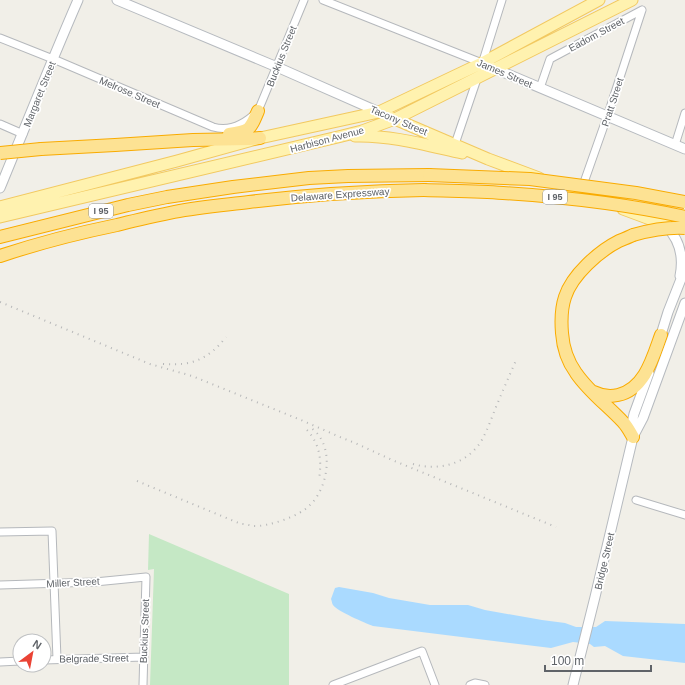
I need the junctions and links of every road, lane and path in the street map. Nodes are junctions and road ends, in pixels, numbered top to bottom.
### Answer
1 (78, 0) edge
2 (117, 0) edge
3 (304, 0) edge
4 (323, 0) edge
5 (502, 0) edge
6 (599, 0) edge
7 (632, 0) edge
8 (642, 10) joint
9 (0, 38) edge
10 (52, 59) junction
11 (482, 63) junction
12 (276, 67) junction
13 (496, 69) junction
14 (478, 77) junction
15 (540, 88) junction
16 (258, 111) junction
17 (379, 112) junction
18 (685, 114) edge
19 (607, 117) junction
20 (395, 119) junction
21 (0, 124) edge
22 (23, 134) junction
23 (342, 136) junction
24 (260, 138) junction
25 (193, 140) junction
26 (455, 144) junction
27 (675, 145) junction
28 (685, 149) edge
29 (0, 153) edge
30 (488, 158) junction
31 (0, 188) edge
32 (580, 193) junction
33 (685, 202) edge
34 (0, 207) edge
35 (0, 217) edge
36 (685, 217) edge
37 (665, 225) junction
38 (685, 228) edge
39 (685, 232) edge
40 (0, 237) edge
41 (0, 256) edge
42 (685, 269) edge
43 (678, 286) junction
44 (685, 304) edge
45 (661, 335) junction
46 (590, 389) junction
47 (633, 437) junction
48 (636, 500) dead end
49 (685, 515) edge
50 (0, 532) edge
51 (146, 577) joint
52 (54, 583) junction
53 (0, 585) edge
54 (144, 657) junction
55 (52, 659) edge
56 (57, 659) junction
57 (12, 661) edge
58 (0, 662) edge
59 (143, 685) edge
60 (333, 685) edge
61 (435, 685) edge
62 (470, 685) edge
63 (485, 685) edge
64 (572, 685) edge

1 - 10 main road, Margaret Street
2 - 12 main road, Tacony Street
3 - 12 street, Buckius Street
4 - 11 street, James Street
5 - 11 street
6 - 11 main road, Harbison Avenue
7 - 13 main road, Harbison Avenue
8 - 15 street, Eadom Street
8 - 19 street, Pratt Street
9 - 10 street, Melrose Street
10 - 16 street, Melrose Street
10 - 22 main road, Margaret Street
11 - 13 main road, James Street
11 - 14 street
11 - 17 main road, Harbison Avenue
12 - 16 street, Buckius Street
12 - 17 main road, Tacony Street
13 - 14 main road, Harbison Avenue
13 - 15 main road, James Street
14 - 20 main road, Harbison Avenue
14 - 26 street
15 - 19 main road, James Street
16 - 25 highway
17 - 20 main road, Tacony Street
17 - 24 main road, Harbison Avenue
18 - 27 street
19 - 27 main road, James Street
19 - 32 street, Pratt Street
20 - 23 main road, Harbison Avenue
20 - 26 main road, Tacony Street
21 - 22 street
22 - 31 main road, Margaret Street
23 - 30 main road
23 - 35 main road, Harbison Avenue
24 - 25 highway
24 - 34 main road, Harbison Avenue
25 - 29 highway, bridge
26 - 30 main road, Tacony Street
27 - 28 main road, James Street
30 - 32 main road, Tacony Street
32 - 37 main road, Tacony Street
33 - 40 highway, Delaware Expressway / I 95, bridge
36 - 41 highway, Delaware Expressway / I 95, bridge
37 - 39 main road, Tacony Street
37 - 43 main road
38 - 46 highway, bridge
42 - 43 main road, Bridge Street
43 - 45 main road, Bridge Street
44 - 47 main road, Bridge Street
45 - 46 highway
45 - 47 main road, Bridge Street
46 - 47 highway
47 - 64 main road, Bridge Street
48 - 49 street
50 - 52 street
51 - 52 street, Miller Street
51 - 54 street, Buckius Street
52 - 53 street, Miller Street
52 - 56 street
54 - 56 street, Belgrade Street
54 - 59 street, Buckius Street
55 - 56 street, Belgrade Street
57 - 58 street
60 - 61 street
62 - 63 street

